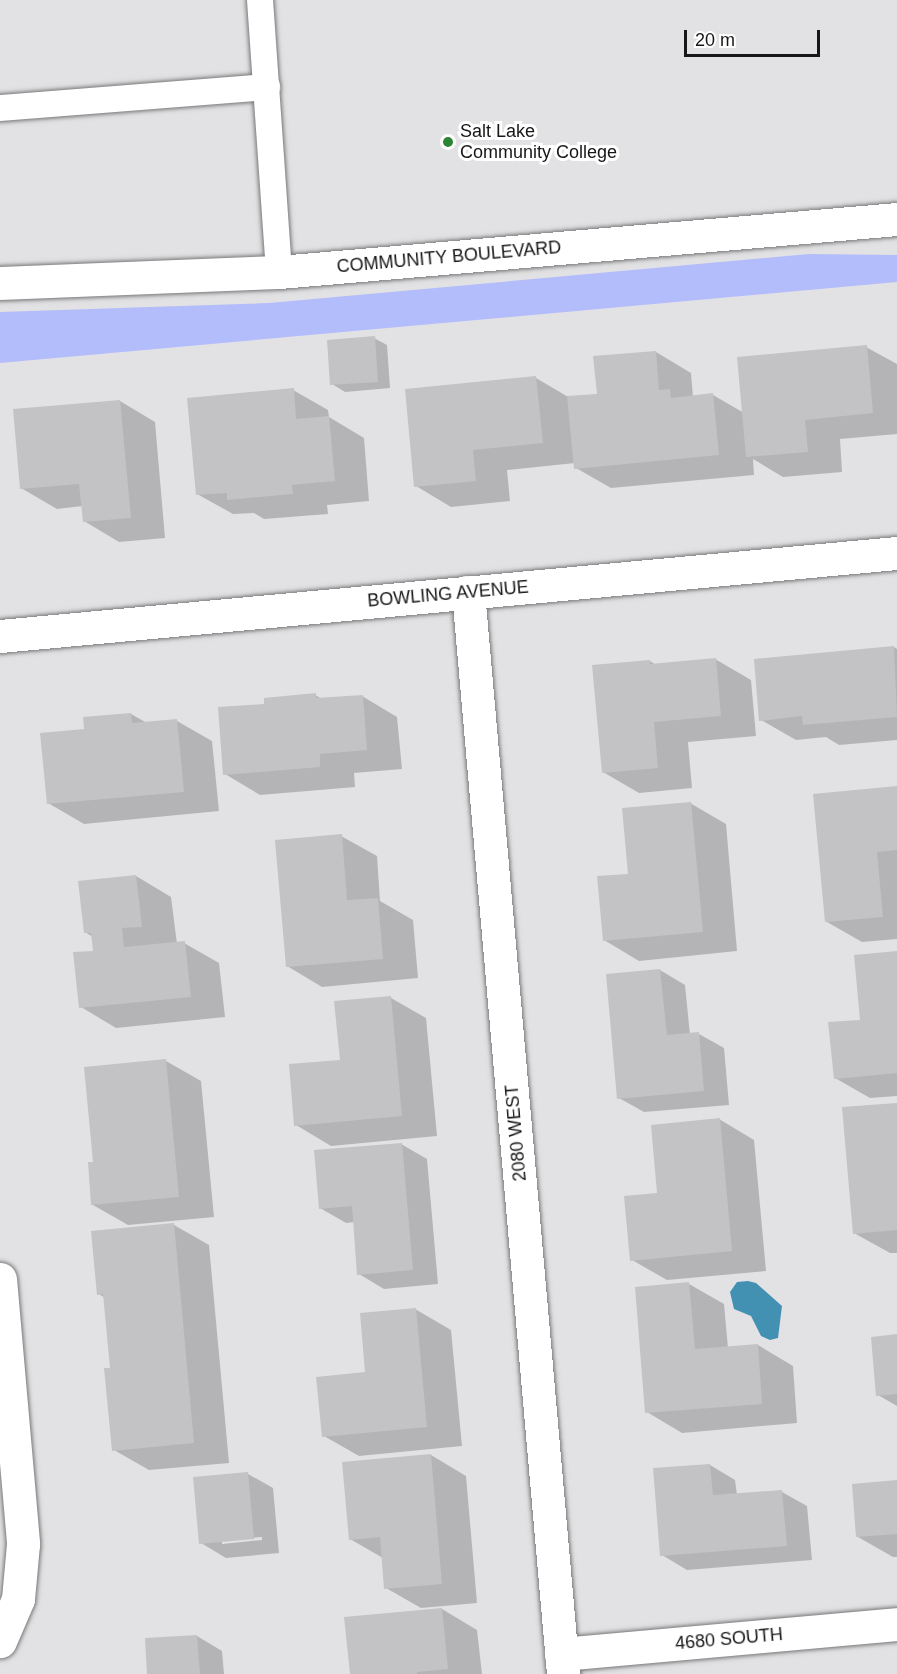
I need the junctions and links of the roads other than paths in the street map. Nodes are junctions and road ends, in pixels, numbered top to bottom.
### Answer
1 (260, 0) edge
2 (267, 87) junction
3 (0, 108) edge
4 (897, 219) edge
5 (279, 272) junction
6 (0, 283) edge
7 (897, 553) edge
8 (468, 592) junction
9 (0, 636) edge
10 (0, 1279) edge
11 (897, 1624) edge
12 (0, 1641) edge
13 (562, 1664) edge

1 - 2 lane
2 - 3 lane
2 - 5 lane
4 - 5 street, COMMUNITY BOULEVARD
5 - 6 street, COMMUNITY BOULEVARD
7 - 8 street, BOWLING AVENUE
8 - 9 street, BOWLING AVENUE
8 - 13 street, 2080 WEST
10 - 12 street
11 - 13 street, 4680 SOUTH

